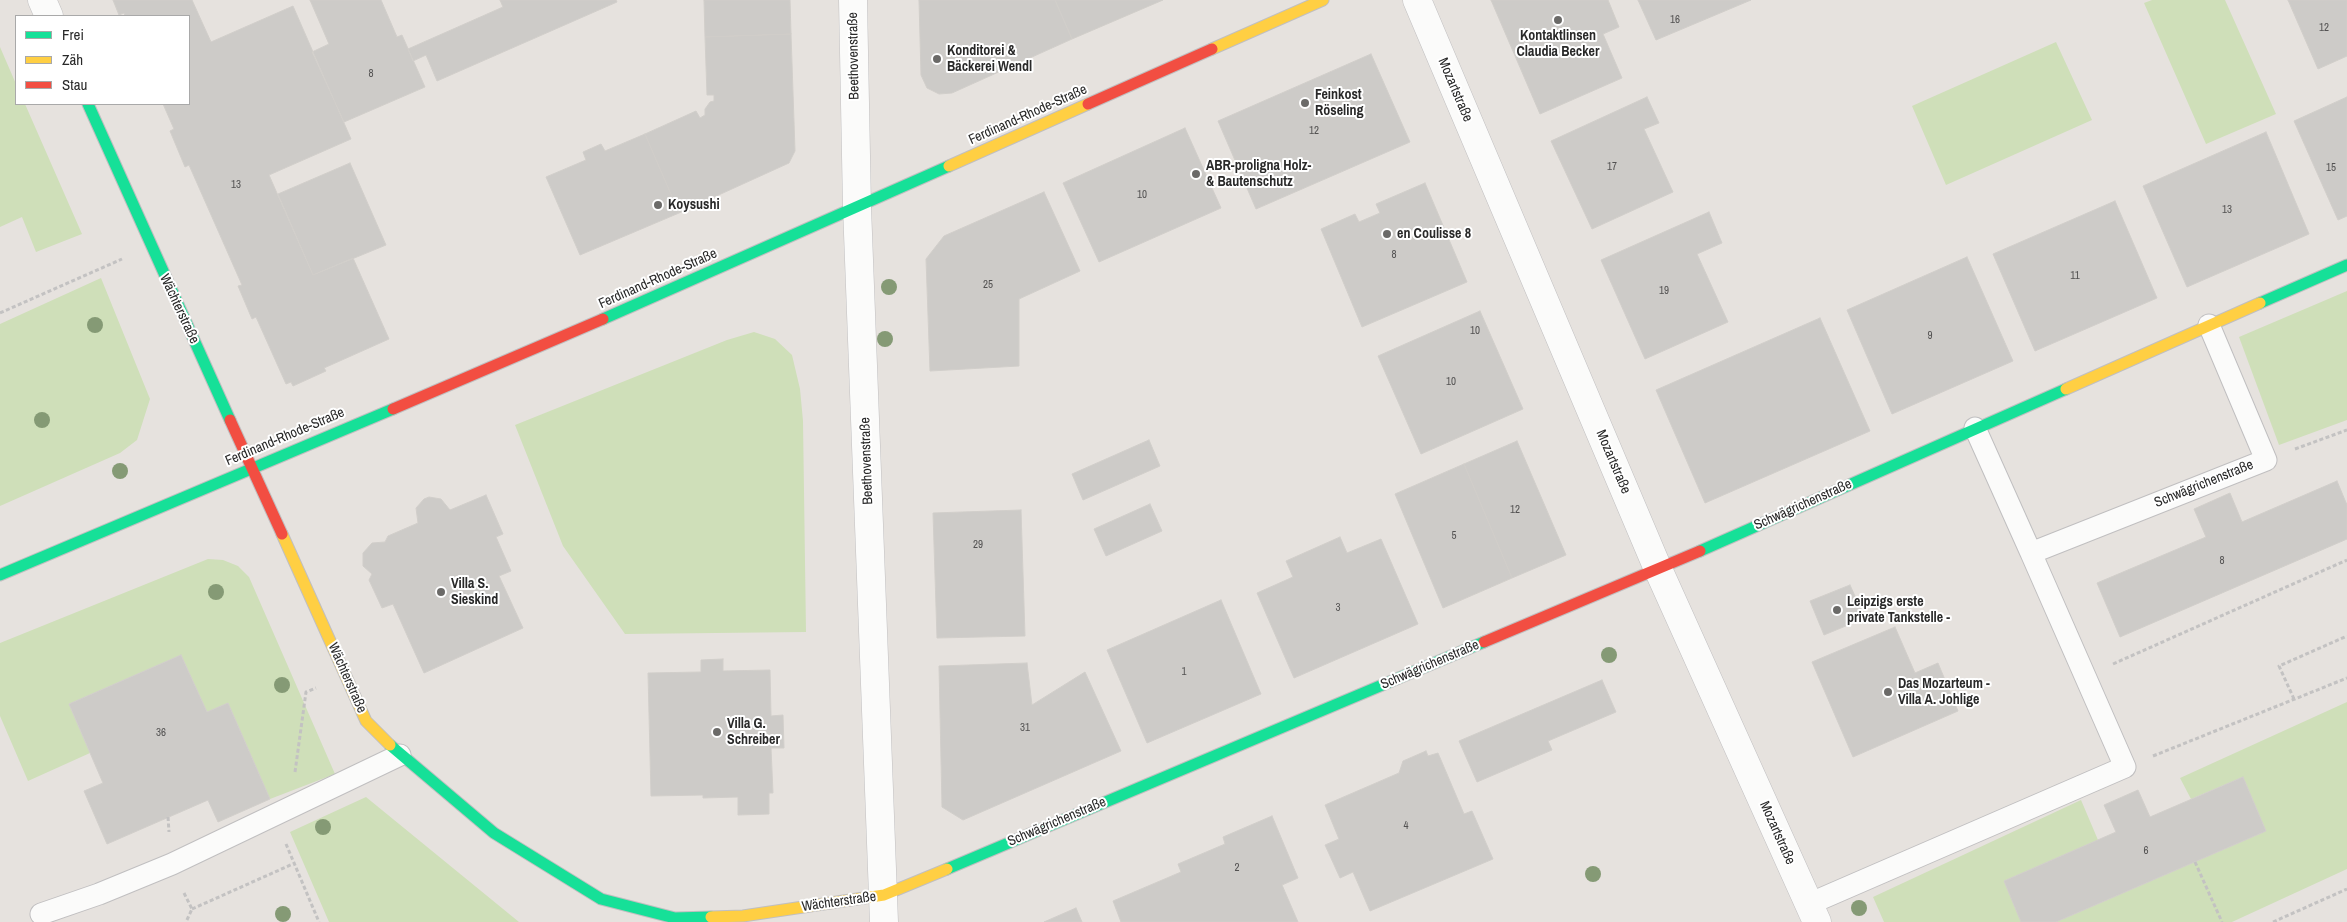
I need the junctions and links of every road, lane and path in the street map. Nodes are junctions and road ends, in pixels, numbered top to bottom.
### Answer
1 (42, 0) edge
2 (853, 0) edge
3 (1323, 0) edge
4 (1417, 0) edge
5 (49, 15) edge
6 (88, 105) edge
7 (857, 207) junction
8 (150, 246) junction
9 (2347, 265) edge
10 (0, 313) edge
11 (2209, 325) junction
12 (1975, 428) junction
13 (2347, 430) edge
14 (2266, 460) junction
15 (252, 467) junction
16 (2031, 553) junction
17 (2347, 560) edge
18 (1658, 569) junction
19 (0, 575) edge
20 (2347, 636) edge
21 (346, 674) junction
22 (2085, 676) junction
23 (2347, 678) edge
24 (2294, 699) junction
25 (400, 755) junction
26 (2124, 767) junction
27 (281, 812) junction
28 (2195, 862) dead end
29 (294, 863) junction
30 (184, 890) dead end
31 (2347, 890) edge
32 (884, 895) junction
33 (192, 909) junction
34 (1813, 913) edge
35 (41, 914) dead end
36 (186, 922) edge
37 (318, 922) edge
38 (884, 922) edge
39 (2222, 922) edge
40 (2273, 922) edge

1 - 5 street
2 - 7 street, Beethovenstraße
3 - 7 street, Ferdinand-Rhode-Straße
4 - 18 street, Mozartstraße
6 - 8 street, Wächterstraße
7 - 15 street, Ferdinand-Rhode-Straße
7 - 32 street, Beethovenstraße
8 - 10 path
8 - 15 street, Wächterstraße
9 - 11 street, Schwägrichenstraße
11 - 12 street, Schwägrichenstraße
11 - 14 lane, Schwägrichenstraße
12 - 16 lane
12 - 18 street, Schwägrichenstraße
13 - 14 path, Schwägrichenstraße
14 - 16 lane, Schwägrichenstraße
15 - 19 street, Ferdinand-Rhode-Straße
15 - 21 street, Wächterstraße
16 - 22 lane
17 - 22 path
18 - 32 street, Schwägrichenstraße
18 - 34 street, Mozartstraße
20 - 24 path
21 - 25 street, Wächterstraße
21 - 27 path
22 - 26 lane
23 - 24 path
24 - 26 path
25 - 27 lane
25 - 32 street, Wächterstraße
26 - 34 lane
27 - 29 path
27 - 35 lane
28 - 39 path
29 - 33 path
29 - 37 path
30 - 33 path
31 - 40 path
32 - 38 street, Beethovenstraße
33 - 36 path

